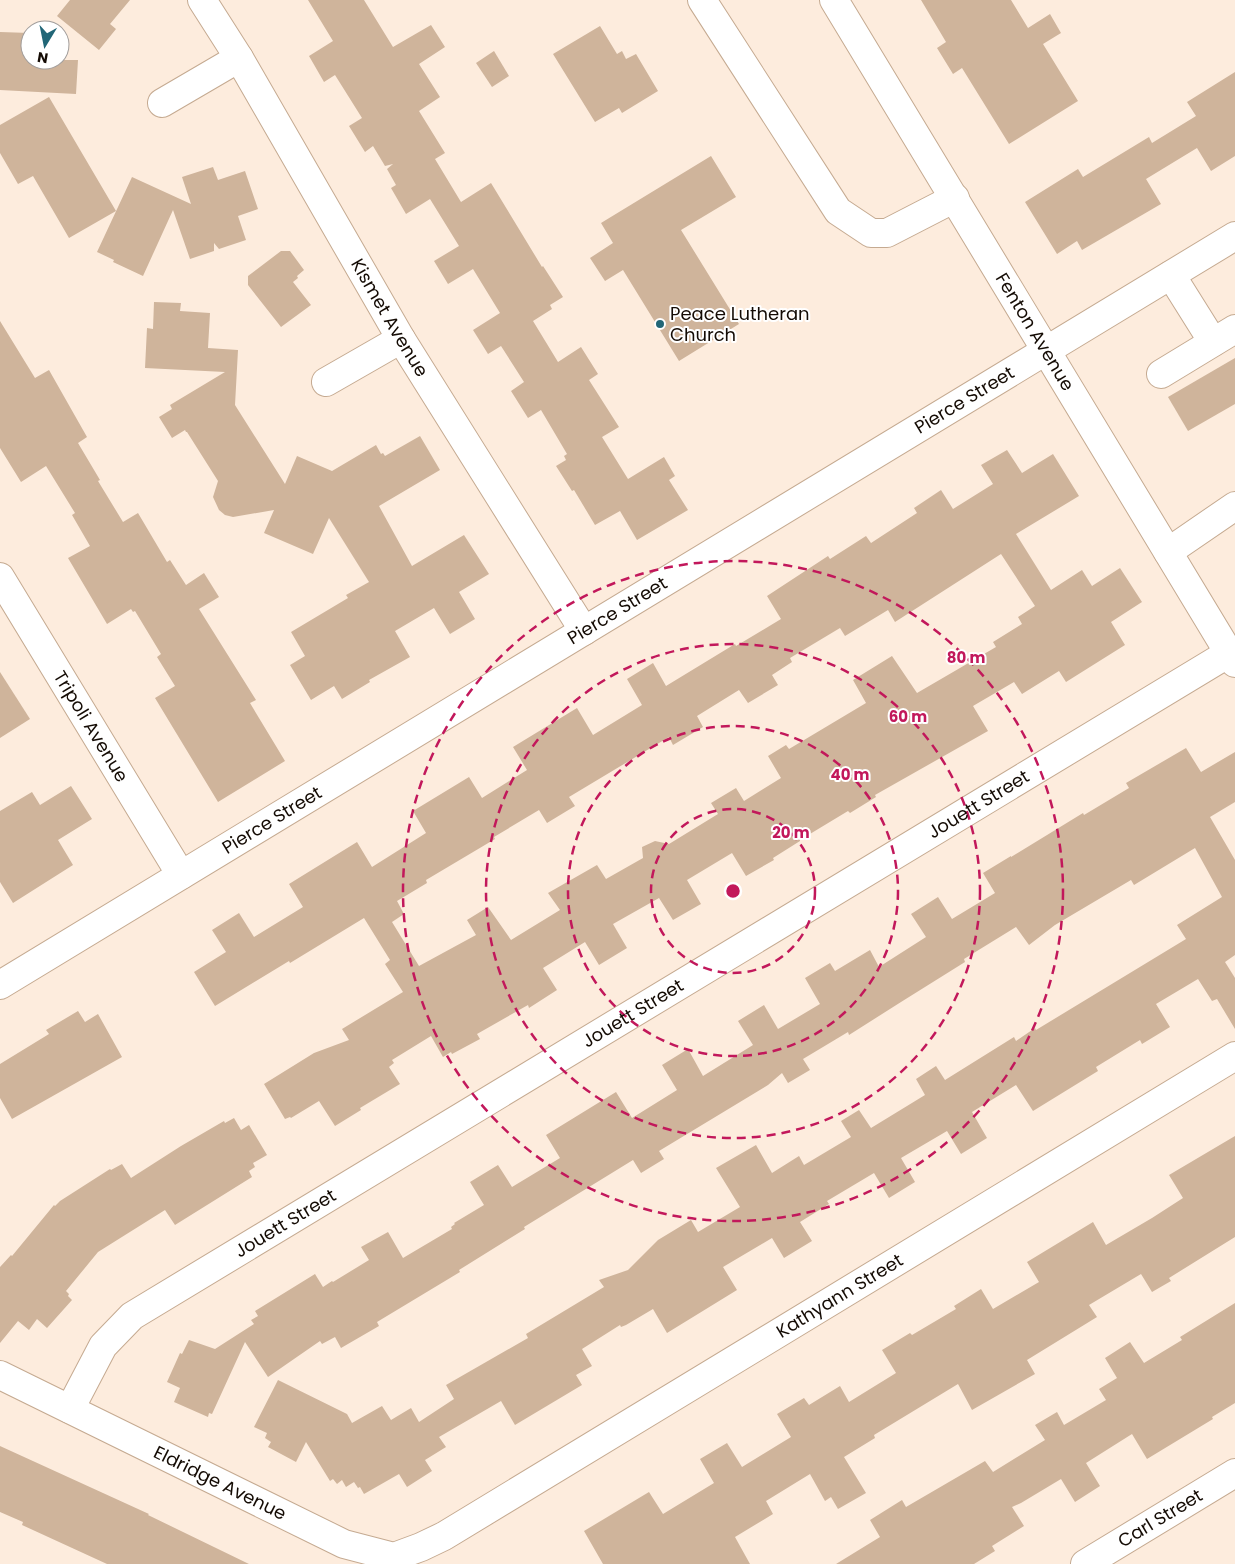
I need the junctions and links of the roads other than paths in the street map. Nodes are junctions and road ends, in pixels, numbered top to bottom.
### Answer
1 (202, 0) edge
2 (702, 0) edge
3 (834, 0) edge
4 (239, 58) junction
5 (162, 103) dead end
6 (954, 198) junction
7 (1235, 236) edge
8 (1171, 275) junction
9 (1224, 335) edge
10 (401, 338) junction
11 (1048, 350) junction
12 (1161, 374) dead end
13 (326, 382) dead end
14 (1235, 506) edge
15 (1168, 552) junction
16 (0, 577) edge
17 (584, 631) junction
18 (1232, 658) edge
19 (181, 875) junction
20 (0, 985) edge
21 (1235, 1056) edge
22 (0, 1374) edge
23 (70, 1409) junction
24 (1235, 1473) edge
25 (444, 1536) joint
26 (1085, 1564) edge

1 - 4 street, Kismet Avenue
2 - 6 street
3 - 6 street, Fenton Avenue
4 - 5 street
4 - 10 street, Kismet Avenue
6 - 11 street, Fenton Avenue
7 - 8 street, Pierce Street
8 - 9 street
8 - 11 street, Pierce Street
9 - 12 street
10 - 13 street
10 - 17 street, Kismet Avenue
11 - 15 street, Fenton Avenue
11 - 17 street, Pierce Street
14 - 15 street
15 - 18 street, Fenton Avenue
16 - 19 street, Tripoli Avenue
17 - 19 street, Pierce Street
18 - 23 street, Jouett Street
19 - 20 street, Pierce Street
21 - 25 street, Kathyann Street
22 - 23 street, Eldridge Avenue
23 - 25 street, Eldridge Avenue
24 - 26 street, Carl Street

